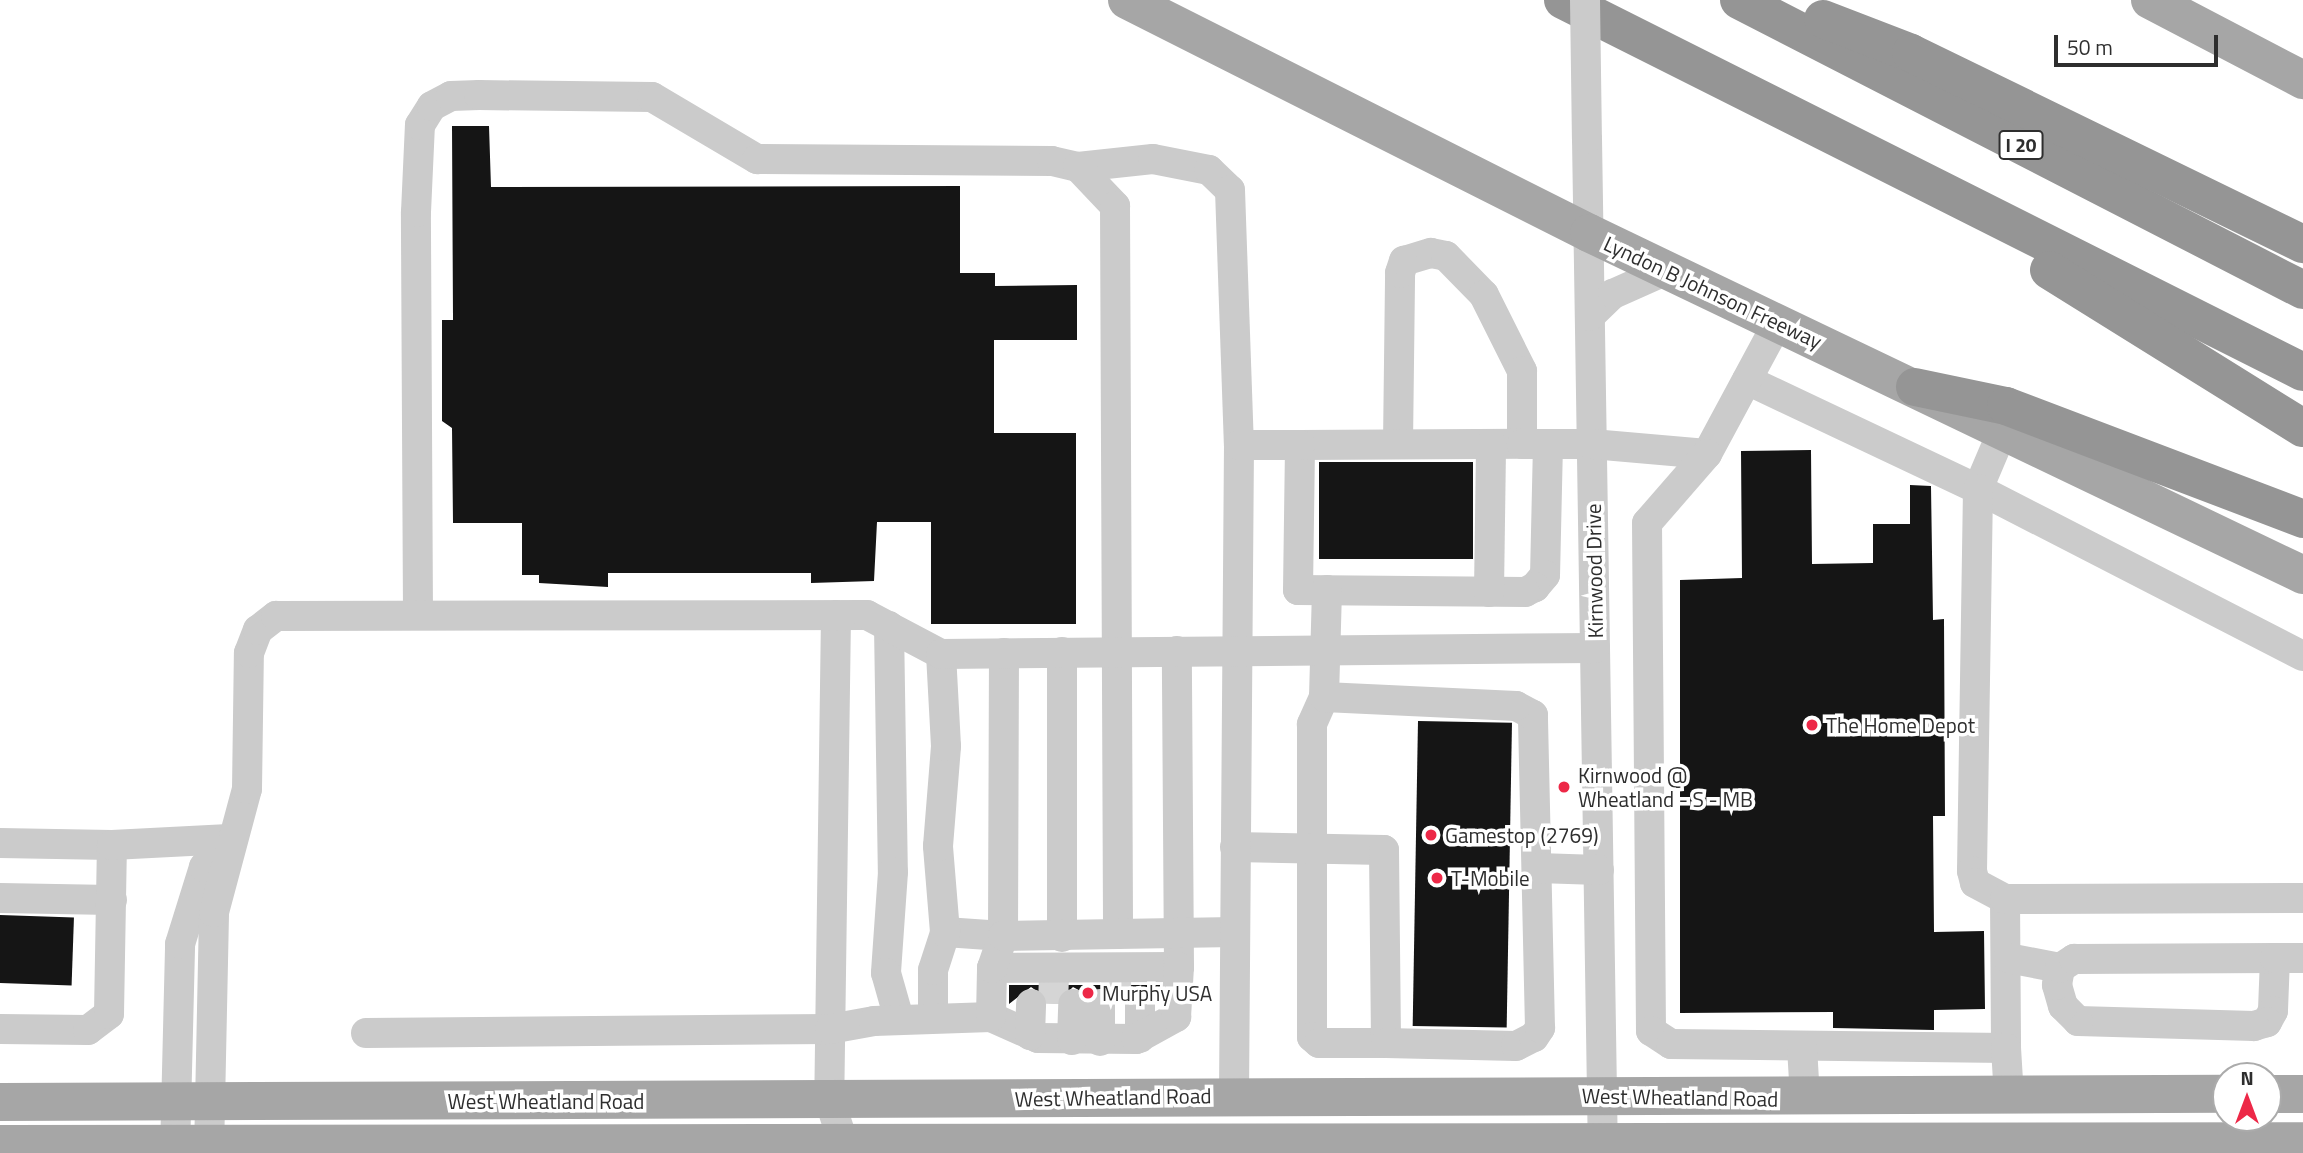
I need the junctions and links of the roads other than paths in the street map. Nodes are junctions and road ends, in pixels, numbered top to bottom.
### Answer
1 (1127, 0) edge
2 (1563, 0) edge
3 (1585, 0) edge
4 (1739, 0) edge
5 (1773, 0) edge
6 (2150, 0) edge
7 (2303, 80) edge
8 (1866, 156) junction
9 (1078, 167) junction
10 (1589, 233) junction
11 (2303, 244) edge
12 (1667, 270) junction
13 (2303, 290) edge
14 (1590, 316) junction
15 (1778, 322) junction
16 (2303, 372) edge
17 (1747, 380) junction
18 (1915, 387) junction
19 (2303, 428) edge
20 (2003, 430) junction
21 (1398, 444) junction
22 (1491, 444) junction
23 (1535, 444) junction
24 (1592, 444) junction
25 (1238, 445) junction
26 (1300, 445) junction
27 (1707, 454) junction
28 (1978, 489) junction
29 (2303, 519) edge
30 (2303, 575) edge
31 (1327, 590) junction
32 (1489, 592) junction
33 (418, 615) junction
34 (835, 615) junction
35 (889, 626) junction
36 (1595, 649) junction
37 (1324, 650) junction
38 (1114, 651) junction
39 (1177, 651) junction
40 (1235, 651) junction
41 (1062, 652) junction
42 (1004, 653) junction
43 (941, 654) junction
44 (2303, 656) edge
45 (1324, 696) junction
46 (229, 839) junction
47 (0, 843) edge
48 (112, 845) junction
49 (1235, 847) junction
50 (1313, 849) junction
51 (1538, 868) junction
52 (1599, 870) junction
53 (0, 898) edge
54 (2303, 898) edge
55 (2005, 899) junction
56 (112, 900) junction
57 (945, 932) junction
58 (1234, 932) junction
59 (1179, 933) junction
60 (1118, 934) junction
61 (1003, 936) junction
62 (1062, 937) junction
63 (2008, 958) junction
64 (2289, 958) edge
65 (1179, 967) junction
66 (992, 968) junction
67 (2060, 968) junction
68 (1086, 984) junction
69 (933, 1017) junction
70 (991, 1017) junction
71 (899, 1019) junction
72 (0, 1029) edge
73 (830, 1030) junction
74 (366, 1033) dead end
75 (1085, 1039) junction
76 (1386, 1043) junction
77 (1802, 1047) junction
78 (2006, 1048) junction
79 (2212, 1094) edge
80 (2282, 1094) edge
81 (2303, 1094) edge
82 (1234, 1096) junction
83 (1602, 1096) junction
84 (2008, 1097) junction
85 (1805, 1098) junction
86 (829, 1099) junction
87 (0, 1102) edge
88 (192, 1102) junction
89 (2303, 1141) edge
90 (0, 1144) edge
91 (829, 1147) edge
92 (1603, 1147) edge
93 (1830, 1147) edge
94 (2008, 1147) edge
95 (2176, 1147) edge
96 (192, 1148) edge
97 (1338, 1148) edge

1 - 10 main road, Lyndon B Johnson Freeway
2 - 8 highway
3 - 10 street, Kirnwood Drive, bridge
4 - 13 highway, I 20
5 - 11 highway
6 - 7 main road
8 - 16 highway
8 - 19 highway
9 - 25 street
9 - 33 street
9 - 38 street
10 - 12 main road, Lyndon B Johnson Freeway
10 - 14 street, Kirnwood Drive
12 - 14 street
12 - 15 main road, Lyndon B Johnson Freeway
14 - 24 street, Kirnwood Drive
15 - 17 street
15 - 18 main road, Lyndon B Johnson Freeway
17 - 27 street
17 - 28 street
18 - 20 main road, Lyndon B Johnson Freeway
18 - 29 highway
20 - 28 street
20 - 30 main road, Lyndon B Johnson Freeway
21 - 22 street
21 - 23 street
21 - 26 street
22 - 23 street
22 - 32 street
23 - 24 street
23 - 32 street
24 - 27 street
24 - 36 street, Kirnwood Drive
25 - 26 street
25 - 40 street
26 - 31 street
27 - 77 street
28 - 44 street
28 - 55 street
31 - 32 street
31 - 37 street
33 - 34 street
33 - 46 street
34 - 35 street
34 - 73 street
35 - 43 street
35 - 71 street
36 - 37 street
36 - 52 street, Kirnwood Drive
37 - 40 street
37 - 45 street
38 - 39 street
38 - 41 street
38 - 60 street
39 - 40 street
39 - 59 street
40 - 49 street
41 - 42 street
41 - 62 street
42 - 43 street
42 - 61 street
43 - 57 street
45 - 50 street
45 - 51 street
46 - 48 street
46 - 88 street
47 - 48 street
48 - 56 street
49 - 50 street
49 - 58 street
50 - 76 street
50 - 76 street
51 - 52 street
51 - 76 street
52 - 83 street, Kirnwood Drive
53 - 56 street
54 - 55 street
55 - 63 street
56 - 72 street
57 - 61 street
57 - 69 street
58 - 59 street
58 - 82 street
59 - 60 street
59 - 65 street
60 - 62 street
61 - 62 street
61 - 66 street
63 - 67 street
63 - 78 street
64 - 67 street
64 - 67 street
65 - 68 street
65 - 75 street
66 - 68 street
66 - 70 street
68 - 75 street
68 - 75 street
68 - 75 street
69 - 70 street
69 - 71 street
70 - 75 street
71 - 73 street
73 - 74 street
73 - 86 street
77 - 78 street
77 - 85 street
78 - 84 street
79 - 84 main road, West Wheatland Road
80 - 81 main road
82 - 83 main road, West Wheatland Road
82 - 86 main road, West Wheatland Road
83 - 85 main road, West Wheatland Road
83 - 92 street, Kirnwood Drive
84 - 85 main road, West Wheatland Road
84 - 94 main road
86 - 88 main road, West Wheatland Road
86 - 91 street
87 - 88 main road, West Wheatland Road
88 - 96 street
89 - 95 main road, West Wheatland Road
90 - 96 main road, West Wheatland Road
91 - 96 main road, West Wheatland Road
91 - 97 main road, West Wheatland Road
92 - 93 main road, West Wheatland Road
92 - 97 main road, West Wheatland Road
93 - 94 main road, West Wheatland Road
94 - 95 main road, West Wheatland Road

